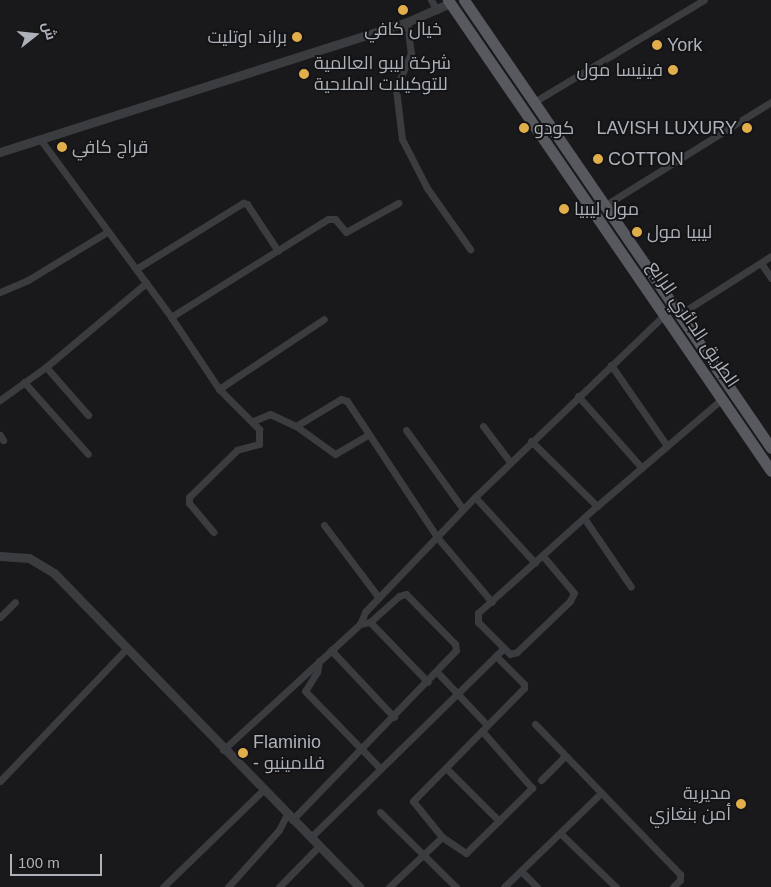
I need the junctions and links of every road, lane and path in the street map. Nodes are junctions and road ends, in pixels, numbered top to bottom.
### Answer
1 (431, 0) edge
2 (464, 0) edge
3 (704, 0) edge
4 (449, 2) edge
5 (437, 10) junction
6 (407, 22) junction
7 (534, 102) junction
8 (771, 102) edge
9 (40, 139) junction
10 (0, 152) edge
11 (398, 203) dead end
12 (604, 206) junction
13 (107, 232) junction
14 (278, 250) junction
15 (470, 250) dead end
16 (771, 256) edge
17 (761, 263) junction
18 (136, 269) junction
19 (771, 278) edge
20 (146, 283) junction
21 (0, 292) edge
22 (665, 314) junction
23 (680, 314) junction
24 (171, 317) junction
25 (324, 319) dead end
26 (703, 349) junction
27 (694, 356) junction
28 (611, 365) junction
29 (46, 367) junction
30 (24, 382) junction
31 (219, 389) junction
32 (578, 396) junction
33 (722, 399) junction
34 (0, 400) edge
35 (88, 415) dead end
36 (253, 422) junction
37 (296, 426) junction
38 (483, 426) dead end
39 (406, 430) dead end
40 (368, 435) junction
41 (531, 441) junction
42 (667, 446) junction
43 (771, 448) edge
44 (88, 454) dead end
45 (510, 462) junction
46 (642, 468) junction
47 (771, 471) edge
48 (475, 497) junction
49 (597, 506) junction
50 (463, 509) junction
51 (584, 518) junction
52 (324, 525) dead end
53 (213, 532) dead end
54 (437, 537) junction
55 (0, 556) edge
56 (543, 556) junction
57 (535, 563) junction
58 (631, 587) dead end
59 (379, 598) junction
60 (16, 602) dead end
61 (492, 602) junction
62 (0, 617) edge
63 (370, 622) junction
64 (360, 624) junction
65 (126, 649) junction
66 (503, 649) junction
67 (331, 650) junction
68 (496, 656) junction
69 (319, 661) junction
70 (437, 672) junction
71 (428, 682) junction
72 (456, 693) junction
73 (394, 717) junction
74 (535, 724) dead end
75 (484, 728) junction
76 (362, 749) junction
77 (223, 750) junction
78 (565, 756) junction
79 (380, 768) junction
80 (446, 768) junction
81 (541, 780) dead end
82 (0, 781) edge
83 (263, 790) junction
84 (601, 793) junction
85 (380, 812) dead end
86 (289, 817) junction
87 (499, 821) junction
88 (560, 832) junction
89 (442, 837) junction
90 (310, 838) junction
91 (319, 846) junction
92 (424, 855) junction
93 (521, 871) junction
94 (163, 887) edge
95 (228, 887) edge
96 (279, 887) edge
97 (359, 887) edge
98 (389, 887) edge
99 (456, 887) edge
100 (504, 887) edge
101 (537, 887) edge
102 (616, 887) edge
103 (673, 887) edge

1 - 5 street
2 - 7 main road, الطريق الدائري الرابع
3 - 7 street
4 - 5 street
4 - 22 main road, الطريق الدائري الرابع
5 - 6 street
6 - 9 street
6 - 15 street
7 - 12 main road, الطريق الدائري الرابع
8 - 12 street
9 - 10 street
9 - 13 street
11 - 14 street
12 - 23 main road, الطريق الدائري الرابع
13 - 18 street
13 - 21 street
14 - 18 street
14 - 24 street
16 - 17 street
17 - 19 street
17 - 23 street
18 - 20 street
20 - 24 street
20 - 29 street
22 - 27 main road, الطريق الدائري الرابع
22 - 28 street
23 - 26 main road, الطريق الدائري الرابع
24 - 31 street
25 - 31 street
26 - 27 main road
26 - 43 main road, الطريق الدائري الرابع
27 - 33 main road, الطريق الدائري الرابع
28 - 32 street
28 - 42 street
29 - 30 street
29 - 35 street
30 - 34 street
30 - 44 street
31 - 36 street
32 - 41 street
32 - 46 street
33 - 42 street
33 - 47 main road, الطريق الدائري الرابع
36 - 37 street
36 - 53 street
37 - 40 street
37 - 40 street
38 - 45 street
39 - 50 street
40 - 54 street
41 - 45 street
41 - 49 street
42 - 46 street
45 - 48 street
46 - 49 street
48 - 50 street
48 - 57 street
49 - 51 street
50 - 54 street
51 - 56 street
51 - 58 street
52 - 59 street
54 - 59 street
54 - 61 street
55 - 65 street
56 - 57 street
56 - 66 street
57 - 61 street
59 - 64 street
60 - 62 street
61 - 66 street
63 - 64 street
63 - 70 street
63 - 71 street
64 - 67 street
65 - 77 street
65 - 82 street
66 - 68 street
67 - 69 street
67 - 73 street
68 - 72 street
68 - 75 street
69 - 76 street
69 - 77 street
70 - 71 street
70 - 72 street
71 - 73 street
72 - 75 street
72 - 79 street
73 - 76 street
74 - 78 street
75 - 80 street
75 - 87 street
76 - 79 street
76 - 86 street
77 - 83 street
78 - 81 street
78 - 84 street
79 - 90 street
80 - 87 street
80 - 89 street
83 - 86 street
83 - 94 street
84 - 88 street
84 - 103 street
85 - 92 street
86 - 90 street
86 - 95 street
87 - 89 street
88 - 93 street
88 - 102 street
89 - 92 street
90 - 91 street
91 - 96 street
91 - 97 street
92 - 98 street
92 - 99 street
93 - 100 street
93 - 101 street

